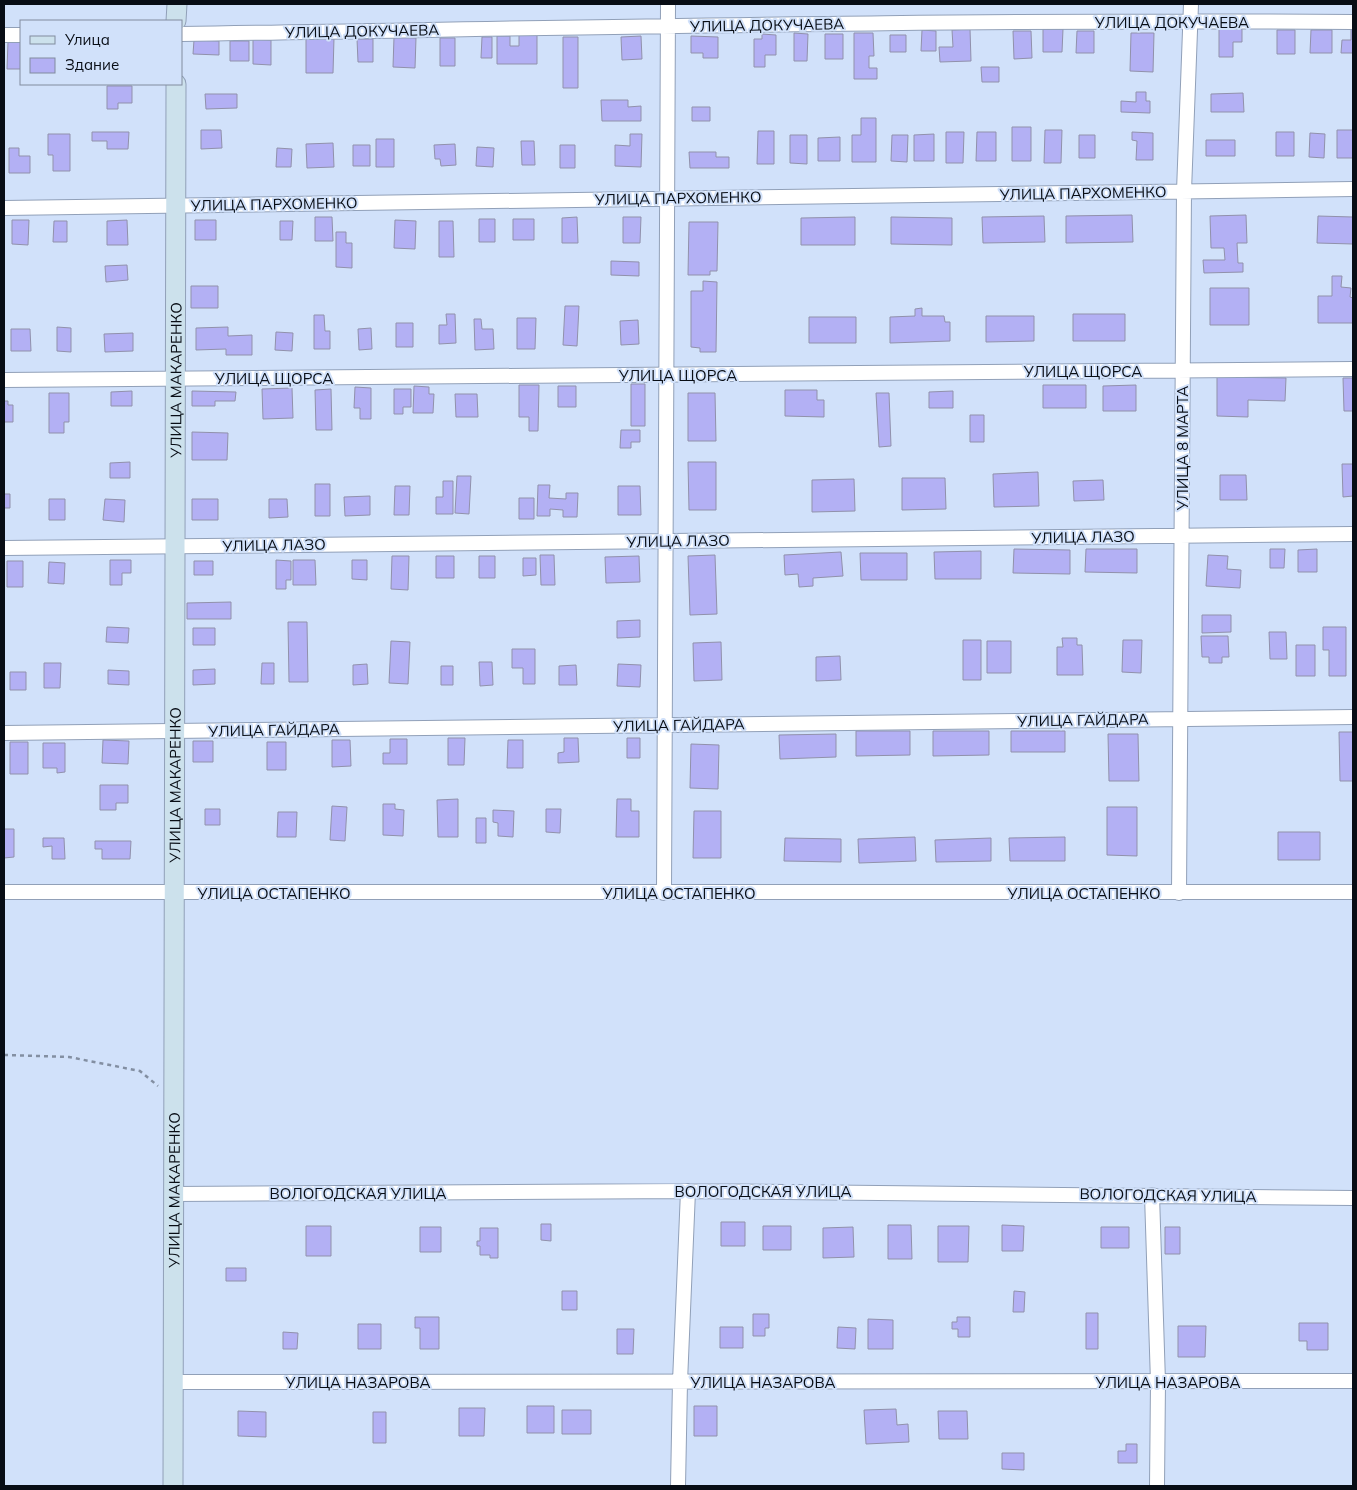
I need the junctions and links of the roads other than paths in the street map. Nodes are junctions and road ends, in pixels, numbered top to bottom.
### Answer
1 (177, 4) edge
2 (668, 4) edge
3 (1191, 4) edge
4 (176, 20) edge
5 (1190, 21) junction
6 (1353, 22) edge
7 (668, 26) junction
8 (182, 34) edge
9 (20, 35) edge
10 (4, 36) edge
11 (176, 85) edge
12 (1353, 189) edge
13 (1184, 191) junction
14 (668, 198) junction
15 (176, 205) junction
16 (4, 208) edge
17 (1353, 369) edge
18 (1182, 370) junction
19 (666, 375) junction
20 (175, 379) junction
21 (4, 380) edge
22 (1353, 534) edge
23 (1182, 536) junction
24 (666, 541) junction
25 (175, 546) junction
26 (4, 548) edge
27 (1353, 717) edge
28 (1180, 719) junction
29 (665, 725) junction
30 (174, 731) junction
31 (4, 733) edge
32 (4, 892) edge
33 (174, 892) junction
34 (1353, 892) edge
35 (664, 893) junction
36 (1179, 893) junction
37 (688, 1190) junction
38 (173, 1194) junction
39 (1152, 1195) junction
40 (1353, 1198) edge
41 (1353, 1381) edge
42 (174, 1382) junction
43 (680, 1382) junction
44 (1158, 1382) junction
45 (173, 1486) edge
46 (678, 1486) edge
47 (1157, 1486) edge

1 - 4 street
2 - 7 street
3 - 5 street, УЛИЦА 8 МАРТА
5 - 6 street, УЛИЦА ДОКУЧАЕВА
5 - 7 street, УЛИЦА ДОКУЧАЕВА
5 - 13 street, УЛИЦА 8 МАРТА
7 - 8 street, УЛИЦА ДОКУЧАЕВА
7 - 14 street
9 - 10 street
11 - 15 street, УЛИЦА МАКАРЕНКО
12 - 13 street, УЛИЦА ПАРХОМЕНКО
13 - 14 street, УЛИЦА ПАРХОМЕНКО
13 - 18 street, УЛИЦА 8 МАРТА
14 - 15 street, УЛИЦА ПАРХОМЕНКО
14 - 19 street
15 - 16 street, УЛИЦА ПАРХОМЕНКО
15 - 20 street, УЛИЦА МАКАРЕНКО
17 - 18 street, УЛИЦА ЩОРСА
18 - 19 street, УЛИЦА ЩОРСА
18 - 23 street, УЛИЦА 8 МАРТА
19 - 20 street, УЛИЦА ЩОРСА
19 - 24 street
20 - 21 street, УЛИЦА ЩОРСА
20 - 25 street, УЛИЦА МАКАРЕНКО
22 - 23 street, УЛИЦА ЛАЗО
23 - 24 street, УЛИЦА ЛАЗО
23 - 28 street, УЛИЦА 8 МАРТА
24 - 25 street, УЛИЦА ЛАЗО
24 - 29 street
25 - 26 street, УЛИЦА ЛАЗО
25 - 30 street, УЛИЦА МАКАРЕНКО
27 - 28 street, УЛИЦА ГАЙДАРА
28 - 29 street, УЛИЦА ГАЙДАРА
28 - 36 street, УЛИЦА 8 МАРТА
29 - 30 street, УЛИЦА ГАЙДАРА
29 - 35 street
30 - 31 street, УЛИЦА ГАЙДАРА
30 - 33 street, УЛИЦА МАКАРЕНКО
32 - 33 street, УЛИЦА ОСТАПЕНКО
33 - 35 street, УЛИЦА ОСТАПЕНКО
33 - 38 street, УЛИЦА МАКАРЕНКО
34 - 36 street, УЛИЦА ОСТАПЕНКО
35 - 36 street, УЛИЦА ОСТАПЕНКО
37 - 38 street, ВОЛОГОДСКАЯ УЛИЦА
37 - 39 street, ВОЛОГОДСКАЯ УЛИЦА
37 - 43 street
38 - 42 street, УЛИЦА МАКАРЕНКО
39 - 40 street, ВОЛОГОДСКАЯ УЛИЦА
39 - 44 street
41 - 44 street, УЛИЦА НАЗАРОВА
42 - 43 street, УЛИЦА НАЗАРОВА
42 - 45 street, УЛИЦА МАКАРЕНКО
43 - 44 street, УЛИЦА НАЗАРОВА
43 - 46 street
44 - 47 street

